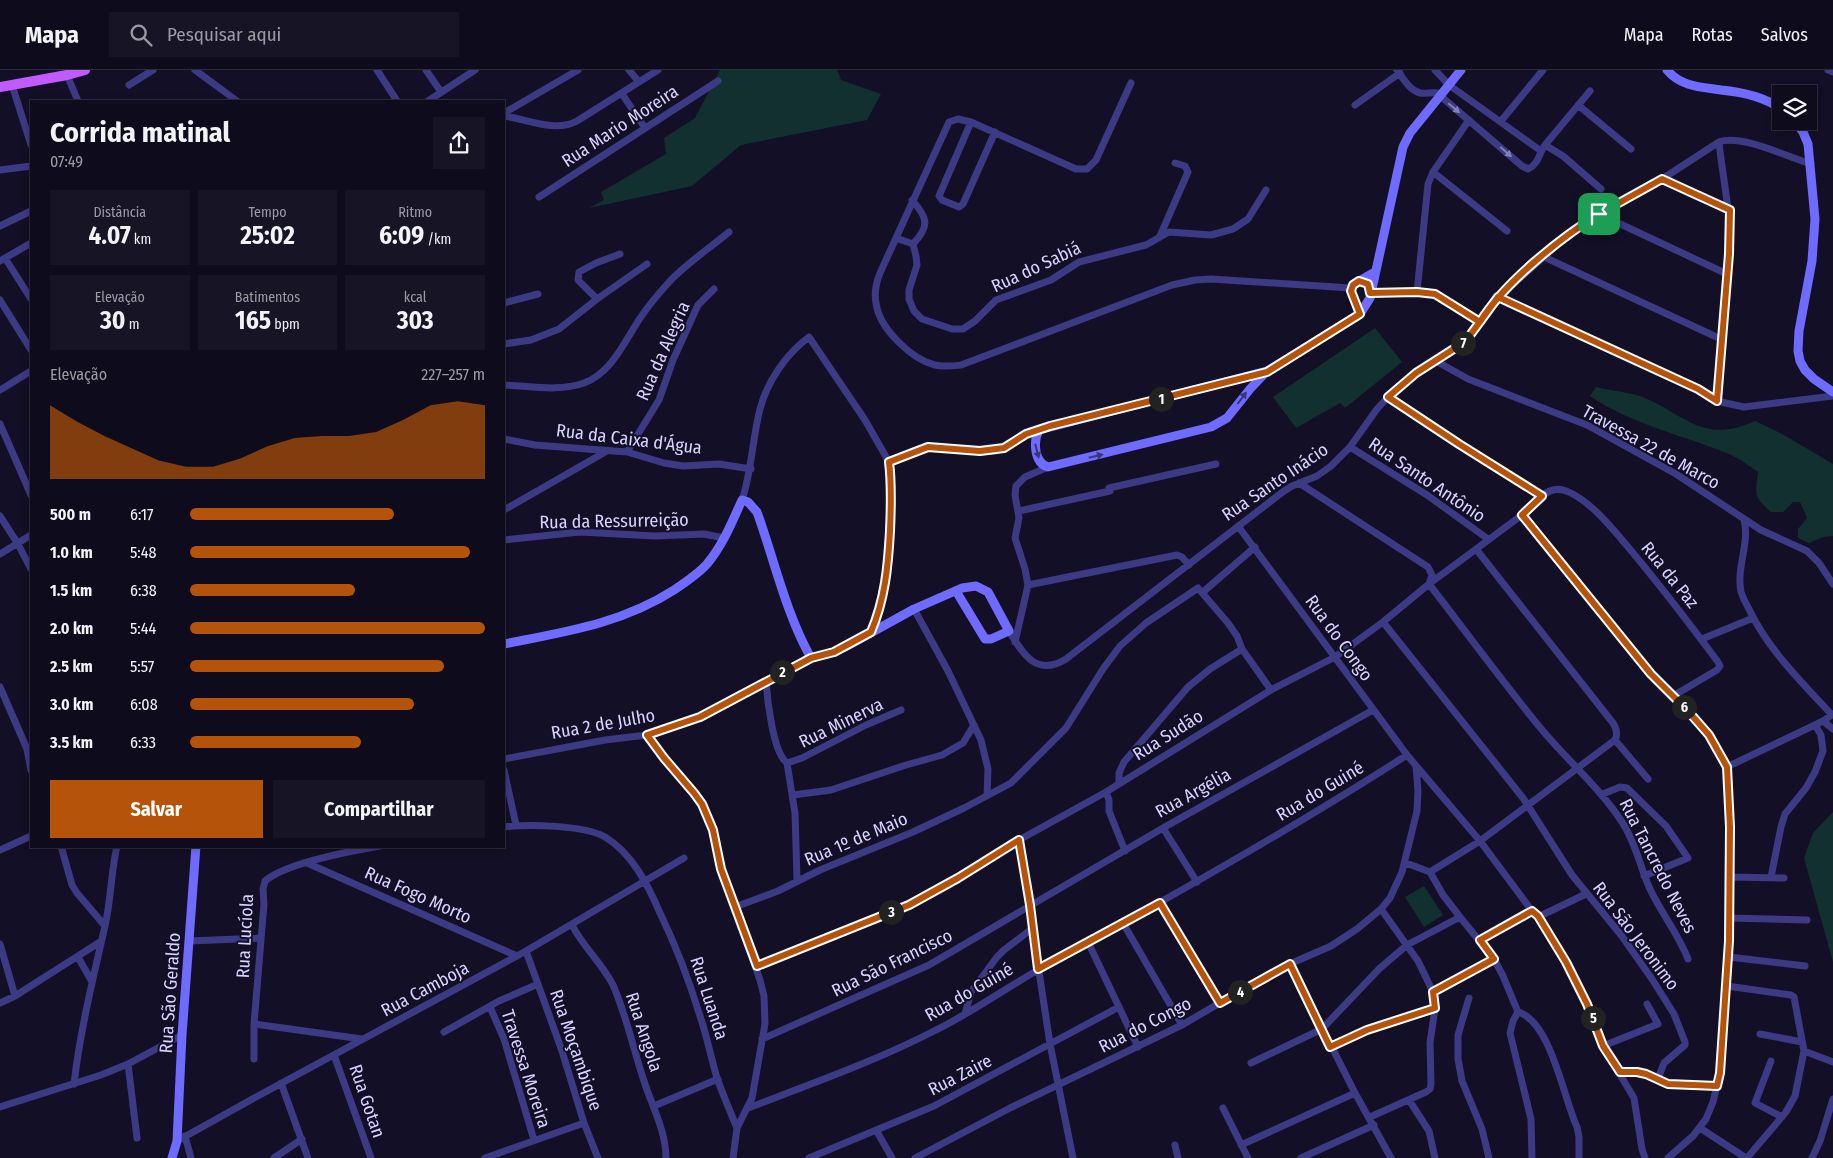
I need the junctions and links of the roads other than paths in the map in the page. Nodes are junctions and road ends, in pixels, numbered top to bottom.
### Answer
1 (85, 70) edge
2 (153, 70) edge
3 (195, 70) edge
4 (377, 70) edge
5 (426, 70) edge
6 (475, 70) edge
7 (578, 70) edge
8 (629, 70) edge
9 (658, 70) edge
10 (1435, 70) edge
11 (1461, 70) edge
12 (1543, 70) edge
13 (1667, 70) edge
14 (1828, 70) edge
15 (1398, 72) edge
16 (1833, 72) edge
17 (567, 73) edge
18 (67, 75) junction
19 (718, 80) dead end
20 (639, 82) junction
21 (1130, 83) dead end
22 (12, 85) junction
23 (129, 85) dead end
24 (1449, 85) junction
25 (0, 87) edge
26 (1590, 91) dead end
27 (441, 92) junction
28 (622, 94) junction
29 (1440, 96) junction
30 (78, 100) edge
31 (236, 100) edge
32 (396, 100) edge
33 (429, 100) edge
34 (1772, 104) edge
35 (1355, 105) dead end
36 (1578, 106) junction
37 (505, 114) edge
38 (505, 115) edge
39 (1469, 120) junction
40 (971, 122) junction
41 (1501, 122) junction
42 (645, 128) junction
43 (1802, 130) edge
44 (995, 132) junction
45 (30, 142) edge
46 (1719, 142) junction
47 (1543, 148) junction
48 (1632, 149) dead end
49 (1175, 163) dead end
50 (1811, 164) junction
51 (30, 166) edge
52 (0, 170) edge
53 (1433, 172) junction
54 (1662, 179) junction
55 (1601, 189) dead end
56 (1266, 190) dead end
57 (538, 197) dead end
58 (912, 200) junction
59 (1730, 210) junction
60 (30, 211) edge
61 (1599, 214) junction
62 (0, 226) edge
63 (1507, 231) dead end
64 (729, 232) dead end
65 (1160, 237) junction
66 (896, 238) junction
67 (912, 244) junction
68 (30, 245) edge
69 (620, 254) dead end
70 (1542, 256) junction
71 (3, 259) edge
72 (647, 264) dead end
73 (1375, 272) junction
74 (1727, 274) junction
75 (1353, 285) junction
76 (714, 289) dead end
77 (1417, 292) junction
78 (1370, 293) junction
79 (538, 294) dead end
80 (1498, 297) junction
81 (30, 298) edge
82 (597, 299) junction
83 (1354, 299) junction
84 (0, 300) edge
85 (505, 303) edge
86 (1360, 314) junction
87 (1480, 322) junction
88 (1723, 340) junction
89 (505, 344) edge
90 (30, 348) edge
91 (1436, 361) junction
92 (30, 371) edge
93 (1267, 372) junction
94 (505, 385) edge
95 (0, 390) edge
96 (1833, 394) edge
97 (1388, 397) junction
98 (1717, 401) junction
99 (0, 424) edge
100 (1039, 430) junction
101 (505, 439) edge
102 (1350, 447) junction
103 (607, 451) junction
104 (627, 452) junction
105 (889, 462) junction
106 (1216, 464) dead end
107 (1048, 467) junction
108 (751, 469) junction
109 (1300, 483) junction
110 (30, 493) edge
111 (1542, 496) junction
112 (742, 500) junction
113 (505, 509) edge
114 (1019, 511) junction
115 (1522, 515) junction
116 (0, 516) edge
117 (1744, 519) junction
118 (1238, 526) junction
119 (30, 537) edge
120 (724, 538) junction
121 (1488, 539) junction
122 (505, 540) edge
123 (18, 544) junction
124 (1254, 546) junction
125 (1476, 549) junction
126 (0, 554) edge
127 (1189, 564) junction
128 (30, 567) edge
129 (1429, 584) junction
130 (1833, 584) edge
131 (1028, 585) junction
132 (976, 586) joint
133 (956, 591) junction
134 (1203, 592) junction
135 (914, 609) junction
136 (1753, 618) junction
137 (1383, 622) junction
138 (1009, 631) junction
139 (871, 632) junction
140 (505, 638) edge
141 (1702, 639) junction
142 (514, 642) junction
143 (1016, 642) junction
144 (505, 644) edge
145 (1242, 649) junction
146 (1335, 657) junction
147 (811, 658) junction
148 (766, 680) junction
149 (0, 687) edge
150 (1270, 690) junction
151 (1673, 696) junction
152 (902, 710) dead end
153 (1373, 710) junction
154 (1832, 715) edge
155 (1823, 721) junction
156 (974, 725) junction
157 (1815, 725) junction
158 (1833, 729) edge
159 (647, 735) junction
160 (1615, 740) junction
161 (1407, 755) junction
162 (505, 759) edge
163 (790, 763) junction
164 (30, 765) edge
165 (1416, 767) junction
166 (1727, 767) junction
167 (1577, 768) junction
168 (505, 775) edge
169 (1648, 779) dead end
170 (1119, 782) junction
171 (1106, 792) junction
172 (1603, 794) junction
173 (793, 795) junction
174 (987, 795) junction
175 (1527, 805) junction
176 (516, 825) junction
177 (505, 827) edge
178 (1163, 828) junction
179 (30, 836) edge
180 (1019, 840) junction
181 (1480, 840) junction
182 (63, 848) edge
183 (114, 848) edge
184 (116, 848) edge
185 (196, 848) edge
186 (370, 848) edge
187 (0, 850) edge
188 (1125, 851) junction
189 (115, 854) junction
190 (684, 858) dead end
191 (1406, 862) junction
192 (307, 863) junction
193 (1430, 872) junction
194 (1644, 876) junction
195 (1730, 877) junction
196 (1771, 878) junction
197 (1784, 878) dead end
198 (646, 880) junction
199 (797, 880) junction
200 (1197, 882) junction
201 (1586, 894) junction
202 (1160, 903) junction
203 (1030, 905) junction
204 (735, 907) junction
205 (1381, 909) junction
206 (1532, 911) junction
207 (1538, 916) junction
208 (1460, 917) junction
209 (1729, 918) junction
210 (1807, 920) dead end
211 (1124, 923) junction
212 (572, 924) junction
213 (105, 926) junction
214 (1033, 928) junction
215 (261, 938) junction
216 (1480, 940) junction
217 (189, 941) junction
218 (100, 942) junction
219 (1088, 942) junction
220 (0, 944) edge
221 (1408, 945) junction
222 (526, 951) junction
223 (517, 956) junction
224 (78, 957) junction
225 (1729, 957) junction
226 (1688, 958) dead end
227 (1494, 959) junction
228 (1290, 964) junction
229 (757, 966) junction
230 (1805, 966) dead end
231 (1038, 969) junction
232 (91, 980) junction
233 (538, 984) junction
234 (1727, 986) junction
235 (1433, 992) junction
236 (15, 996) junction
237 (1469, 998) dead end
238 (0, 1003) edge
239 (1220, 1003) junction
240 (1647, 1004) dead end
241 (490, 1007) junction
242 (1119, 1007) junction
243 (1435, 1008) junction
244 (1518, 1012) junction
245 (965, 1014) junction
246 (254, 1024) junction
247 (1182, 1025) junction
248 (1322, 1030) junction
249 (444, 1032) dead end
250 (1760, 1034) dead end
251 (182, 1035) junction
252 (362, 1040) junction
253 (762, 1040) junction
254 (1802, 1042) junction
255 (1050, 1044) junction
256 (1603, 1046) junction
257 (1138, 1047) junction
258 (1330, 1047) junction
259 (1804, 1051) junction
260 (334, 1055) junction
261 (254, 1059) dead end
262 (1771, 1061) dead end
263 (1833, 1062) edge
264 (1251, 1063) dead end
265 (128, 1064) junction
266 (1620, 1072) junction
267 (1655, 1078) junction
268 (718, 1079) junction
269 (281, 1083) junction
270 (74, 1084) junction
271 (1058, 1085) junction
272 (1717, 1086) junction
273 (1355, 1093) junction
274 (1833, 1098) edge
275 (1409, 1100) junction
276 (654, 1106) junction
277 (0, 1107) edge
278 (748, 1108) junction
279 (1223, 1108) dead end
280 (1782, 1116) junction
281 (1370, 1117) junction
282 (584, 1123) junction
283 (1374, 1125) junction
284 (736, 1128) junction
285 (1700, 1128) junction
286 (876, 1130) junction
287 (136, 1138) dead end
288 (181, 1139) junction
289 (302, 1139) junction
290 (534, 1140) junction
291 (1175, 1145) dead end
292 (1241, 1145) junction
293 (172, 1158) edge
294 (191, 1158) edge
295 (274, 1158) edge
296 (308, 1158) edge
297 (371, 1158) edge
298 (485, 1158) edge
299 (596, 1158) edge
300 (666, 1158) edge
301 (733, 1158) edge
302 (809, 1158) edge
303 (892, 1158) edge
304 (915, 1158) edge
305 (1073, 1158) edge
306 (1178, 1158) edge
307 (1248, 1158) edge
308 (1301, 1158) edge
309 (1391, 1158) edge
310 (1435, 1158) edge
311 (1489, 1158) edge
312 (1532, 1158) edge
313 (1579, 1158) edge
314 (1645, 1158) edge
315 (1668, 1158) edge
316 (1747, 1158) edge
317 (1812, 1158) edge

1 - 18 main road
2 - 23 street
3 - 31 street
4 - 32 street
5 - 27 street
6 - 27 street
7 - 17 street
8 - 20 street
9 - 20 street
10 - 24 street
11 - 24 street
12 - 41 street
13 - 34 street
14 - 16 street
15 - 29 street
15 - 35 street
17 - 37 street
18 - 22 main road
18 - 30 street
19 - 42 street, Rua Mario Moreira
20 - 28 street
21 - 44 street
22 - 25 main road
22 - 45 street
24 - 29 street
24 - 41 street
26 - 36 street
27 - 33 street
28 - 38 street
28 - 42 street
29 -> 39 street
29 - 73 street
36 - 47 street
36 - 48 street
39 -> 47 street
39 - 53 street
40 - 44 street
40 - 44 street
40 - 58 street
41 - 47 street
42 - 57 street, Rua Mario Moreira
43 - 50 street
46 - 50 street
46 - 54 street, Rua Santo Inácio
46 - 59 street
47 - 55 street
49 - 65 street
50 - 96 street
51 - 52 street
53 - 63 street
53 - 77 street
54 - 59 street
54 - 61 street, Rua Santo Inácio
56 - 65 street, Rua do Sabiá
58 - 66 street
58 - 67 street
59 - 74 street
60 - 62 street
61 - 70 street, Rua Santo Inácio
61 - 74 street
64 - 94 street
65 - 67 street, Rua do Sabiá
66 - 67 street
66 - 75 street
68 - 71 street
69 - 82 street
70 - 80 street, Rua Santo Inácio
70 - 88 street
71 - 81 street
72 - 82 street
73 - 75 street
73 - 78 street
74 - 88 street
75 - 78 street
75 - 83 street
76 - 104 street, Rua da Alegria
77 - 78 street
77 - 87 street
78 - 83 street
78 - 86 street
79 - 85 street
80 - 87 street, Rua Santo Inácio
80 - 98 street
82 - 89 street
83 - 86 street
84 - 90 street
86 - 93 street
87 - 91 street, Rua Santo Inácio
88 - 98 street
91 - 97 street, Rua Santo Inácio
91 - 117 street, Travessa 22 de Marco
92 - 95 street
93 - 100 street
107 -> 93 street
96 - 98 street
97 - 102 street, Rua Santo Inácio
97 - 111 street
99 - 110 street
100 - 105 street
100 -> 107 street
101 - 103 street, Rua da Caixa d'Água
102 - 109 street, Rua Santo Inácio
102 - 121 street, Rua Santo Antônio
103 - 104 street, Rua da Caixa d'Água
103 - 113 street
104 - 108 street, Rua da Caixa d'Água
105 - 108 street
105 - 139 street
106 - 114 street
107 - 114 street
108 - 112 street
109 - 118 street, Rua Santo Inácio
109 - 129 street, Rua Tancredo Neves
111 - 115 street, Rua Sudão
111 - 141 street, Rua da Paz
112 - 120 street
112 - 147 street
114 - 131 street
115 - 121 street, Rua Sudão
115 - 151 street
116 - 123 street
117 - 130 street, Travessa 22 de Marco
117 - 136 street
118 - 124 street, Rua do Congo
118 - 127 street, Rua Santo Inácio
119 - 123 street
120 - 122 street, Rua da Ressurreição
120 - 142 street
121 - 125 street, Rua Sudão
123 - 126 street
123 - 128 street
124 - 134 street
124 - 146 street, Rua do Congo
125 - 129 street, Rua Sudão
125 - 160 street
127 - 131 street
127 - 143 street, Rua Santo Inácio
129 - 137 street, Rua Sudão
129 - 167 street, Rua Tancredo Neves
131 - 143 street
132 - 133 street, Rua 2 de Julho
132 - 138 street, Rua Santo Inácio
133 - 135 street, Rua 2 de Julho
133 - 138 street
134 - 145 street
134 - 174 street, Rua 1º de Maio
135 - 139 street, Rua 2 de Julho
135 - 156 street
136 - 141 street
136 - 154 street
137 - 146 street, Rua Sudão
137 - 175 street, Rua São Jeronimo
138 - 143 street, Rua Santo Inácio
139 - 147 street, Rua 2 de Julho
140 - 142 street
141 - 151 street, Rua da Paz
142 - 144 street
145 - 150 street
145 - 170 street
146 - 150 street, Rua Sudão
146 - 153 street, Rua do Congo
147 - 148 street, Rua 2 de Julho
148 - 159 street, Rua 2 de Julho
148 - 163 street
149 - 164 street
150 - 170 street, Rua Sudão
151 - 166 street
152 - 163 street, Rua Minerva
153 - 161 street, Rua do Congo
153 - 178 street, Rua Argélia
154 - 155 street
155 - 157 street
155 - 158 street
156 - 173 street
156 - 174 street
157 - 166 street
157 - 196 street
159 - 162 street, Rua 2 de Julho
159 - 204 street
160 - 167 street
160 - 169 street
161 - 165 street, Rua do Congo
161 - 200 street, Rua do Guiné
163 - 173 street
165 - 181 street, Rua do Congo
165 - 191 street, Rua do Congo
166 - 195 street
167 - 172 street, Rua Tancredo Neves
167 - 175 street
168 - 176 street
170 - 171 street, Rua Sudão
171 - 180 street, Rua Sudão
171 - 188 street
172 - 194 street, Rua Tancredo Neves
172 - 194 street
173 - 199 street
174 - 199 street, Rua 1º de Maio
175 - 181 street
175 - 201 street, Rua São Jeronimo
176 - 177 street
176 - 198 street
178 - 188 street, Rua Argélia
178 - 200 street
179 - 187 street
180 - 203 street
180 - 229 street, Rua Sudão
181 - 193 street
181 - 206 street, Rua do Congo
182 - 213 street
183 - 189 street
184 - 189 street
185 - 217 street, Rua São Geraldo
186 - 192 street, Rua Lucíola
188 - 203 street, Rua Argélia
189 - 213 street
190 - 198 street, Rua Camboja
191 - 193 street
191 - 205 street, Rua do Congo
192 - 215 street, Rua Lucíola
192 - 223 street, Rua Fogo Morto
193 - 208 street
194 - 226 street, Rua Tancredo Neves
195 - 196 street
195 - 209 street
196 - 197 street
198 - 212 street, Rua Camboja
198 - 268 street, Rua Luanda
199 - 204 street, Rua 1º de Maio
200 - 202 street, Rua do Guiné
201 - 207 street
201 - 267 street, Rua São Jeronimo
202 - 211 street, Rua do Guiné
202 - 239 street
203 - 214 street
203 - 253 street, Rua São Francisco
204 - 229 street
205 - 221 street
205 - 228 street, Rua do Congo
206 - 207 street, Rua do Congo
206 - 216 street
207 - 256 street, Rua do Congo
208 - 216 street
208 - 221 street
209 - 210 street
209 - 225 street
211 - 219 street, Rua do Guiné
211 - 247 street
212 - 222 street, Rua Camboja
212 - 276 street, Rua Angola
213 - 218 street
214 - 231 street
214 - 245 street
215 - 217 street
215 - 246 street, Rua Lucíola
216 - 227 street
217 - 251 street, Rua São Geraldo
218 - 224 street
218 - 232 street
219 - 231 street, Rua do Guiné
219 - 242 street
220 - 236 street
221 - 235 street
221 - 248 street
222 - 223 street, Rua Camboja
222 - 233 street, Rua Moçambique
223 - 252 street, Rua Camboja
224 - 232 street
224 - 236 street
225 - 230 street
225 - 234 street
227 - 235 street
227 - 244 street
228 - 239 street, Rua do Congo
228 - 248 street
229 - 253 street
231 - 245 street, Rua do Guiné
231 - 255 street
232 - 270 street
233 - 241 street, Travessa Moreira
233 - 282 street, Rua Moçambique
234 - 254 street
234 - 272 street
235 - 243 street
236 - 238 street
237 - 311 street
239 - 247 street, Rua do Congo
240 - 256 street
241 - 249 street, Travessa Moreira
241 - 290 street, Travessa Moreira
242 - 255 street, Rua Zaire
242 - 257 street
243 - 258 street
243 - 275 street
244 - 312 street
244 - 313 street
245 - 278 street, Rua do Guiné
246 - 252 street
246 - 261 street, Rua Lucíola
247 - 257 street, Rua do Congo
248 - 258 street
248 - 264 street
250 - 254 street
251 - 265 street
251 - 288 street, Rua São Geraldo
252 - 260 street, Rua Camboja
253 - 278 street
254 - 259 street
255 - 271 street
255 - 286 street, Rua Zaire
256 - 266 street, Rua do Congo
257 - 271 street, Rua do Congo
258 - 273 street
259 - 263 street
259 - 280 street
260 - 269 street, Rua Camboja
260 - 297 street, Rua Gotan
262 - 280 street
265 - 270 street
265 - 287 street
266 - 267 street
266 - 314 street, Rua do Congo
267 - 272 street
268 - 276 street
268 - 284 street, Rua Luanda
269 - 288 street, Rua Camboja
269 - 289 street
270 - 277 street
271 - 304 street, Rua do Congo
271 - 305 street
272 - 285 street
273 - 281 street
273 - 292 street
274 - 317 street
275 - 281 street
275 - 310 street
276 - 300 street, Rua Angola
278 - 284 street
279 - 292 street
280 - 316 street
281 - 283 street
282 - 290 street
282 - 299 street, Rua Moçambique
283 - 308 street
283 - 309 street
284 - 301 street
285 - 315 street
285 - 316 street
286 - 302 street, Rua Zaire
286 - 303 street
288 - 293 street, Rua São Geraldo
288 - 294 street
289 - 295 street
289 - 296 street
290 - 298 street
291 - 306 street
292 - 307 street

